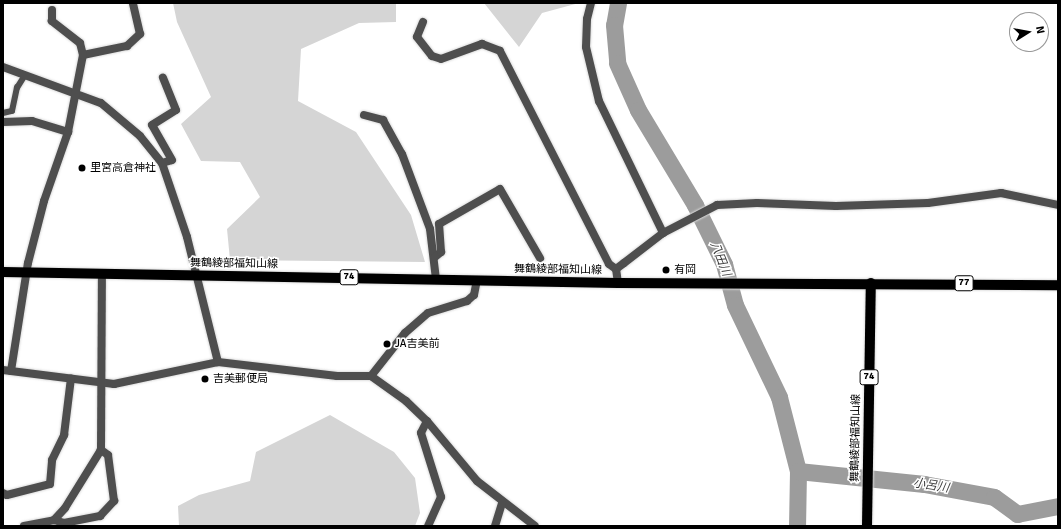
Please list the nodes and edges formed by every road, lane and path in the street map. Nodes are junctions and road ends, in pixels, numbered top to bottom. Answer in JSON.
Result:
{"nodes":[{"id":1,"x":133,"y":3,"type":"edge"},
{"id":2,"x":591,"y":3,"type":"edge"},
{"id":3,"x":52,"y":10,"type":"dead end"},
{"id":4,"x":423,"y":22,"type":"dead end"},
{"id":5,"x":83,"y":55,"type":"junction"},
{"id":6,"x":3,"y":67,"type":"edge"},
{"id":7,"x":25,"y":75,"type":"junction"},
{"id":8,"x":163,"y":77,"type":"dead end"},
{"id":9,"x":74,"y":92,"type":"junction"},
{"id":10,"x":3,"y":113,"type":"edge"},
{"id":11,"x":364,"y":115,"type":"dead end"},
{"id":12,"x":3,"y":122,"type":"edge"},
{"id":13,"x":68,"y":132,"type":"junction"},
{"id":14,"x":162,"y":163,"type":"junction"},
{"id":15,"x":1058,"y":205,"type":"edge"},
{"id":16,"x":664,"y":233,"type":"junction"},
{"id":17,"x":434,"y":257,"type":"junction"},
{"id":18,"x":540,"y":258,"type":"dead end"},
{"id":19,"x":616,"y":269,"type":"junction"},
{"id":20,"x":3,"y":272,"type":"edge"},
{"id":21,"x":27,"y":273,"type":"junction"},
{"id":22,"x":102,"y":274,"type":"junction"},
{"id":23,"x":197,"y":275,"type":"junction"},
{"id":24,"x":436,"y":278,"type":"junction"},
{"id":25,"x":478,"y":280,"type":"junction"},
{"id":26,"x":618,"y":283,"type":"junction"},
{"id":27,"x":871,"y":283,"type":"junction"},
{"id":28,"x":1058,"y":285,"type":"edge"},
{"id":29,"x":218,"y":362,"type":"junction"},
{"id":30,"x":7,"y":370,"type":"edge"},
{"id":31,"x":371,"y":376,"type":"junction"},
{"id":32,"x":71,"y":378,"type":"junction"},
{"id":33,"x":100,"y":381,"type":"junction"},
{"id":34,"x":427,"y":421,"type":"junction"},
{"id":35,"x":101,"y":450,"type":"junction"},
{"id":36,"x":3,"y":493,"type":"edge"},
{"id":37,"x":502,"y":503,"type":"junction"},
{"id":38,"x":54,"y":520,"type":"junction"},
{"id":39,"x":24,"y":526,"type":"edge"},
{"id":40,"x":428,"y":526,"type":"edge"},
{"id":41,"x":495,"y":526,"type":"edge"},
{"id":42,"x":535,"y":526,"type":"edge"},
{"id":43,"x":867,"y":526,"type":"edge"}],
"edges":[{"from":1,"to":5,"type":"street"},
{"from":2,"to":16,"type":"street"},
{"from":3,"to":5,"type":"street"},
{"from":4,"to":19,"type":"street"},
{"from":5,"to":9,"type":"street"},
{"from":6,"to":7,"type":"street"},
{"from":7,"to":9,"type":"street"},
{"from":7,"to":10,"type":"lane"},
{"from":8,"to":14,"type":"street"},
{"from":9,"to":13,"type":"street"},
{"from":9,"to":14,"type":"street"},
{"from":11,"to":17,"type":"street"},
{"from":12,"to":13,"type":"street"},
{"from":13,"to":21,"type":"street"},
{"from":14,"to":23,"type":"street"},
{"from":15,"to":16,"type":"street"},
{"from":16,"to":19,"type":"street"},
{"from":17,"to":18,"type":"street"},
{"from":17,"to":24,"type":"street"},
{"from":19,"to":26,"type":"street"},
{"from":20,"to":21,"type":"main road","name":"舞鶴綾部福知山線","number":"74"},
{"from":21,"to":22,"type":"main road","name":"舞鶴綾部福知山線","number":"74"},
{"from":21,"to":30,"type":"street"},
{"from":22,"to":23,"type":"main road","name":"舞鶴綾部福知山線","number":"74"},
{"from":22,"to":33,"type":"street"},
{"from":23,"to":24,"type":"main road","name":"舞鶴綾部福知山線","number":"74"},
{"from":23,"to":29,"type":"street"},
{"from":24,"to":25,"type":"main road","name":"舞鶴綾部福知山線","number":"74"},
{"from":25,"to":26,"type":"main road","name":"舞鶴綾部福知山線","number":"74"},
{"from":25,"to":31,"type":"street"},
{"from":26,"to":27,"type":"main road","name":"舞鶴綾部福知山線","number":"74"},
{"from":27,"to":28,"type":"main road","number":"77"},
{"from":27,"to":43,"type":"main road","name":"舞鶴綾部福知山線","number":"74"},
{"from":29,"to":31,"type":"street"},
{"from":29,"to":33,"type":"street"},
{"from":30,"to":32,"type":"street"},
{"from":31,"to":34,"type":"street"},
{"from":32,"to":33,"type":"street"},
{"from":32,"to":36,"type":"street"},
{"from":33,"to":35,"type":"street"},
{"from":34,"to":37,"type":"street"},
{"from":34,"to":40,"type":"street"},
{"from":35,"to":38,"type":"street"},
{"from":35,"to":38,"type":"street"},
{"from":37,"to":41,"type":"street"},
{"from":37,"to":42,"type":"street"},
{"from":38,"to":39,"type":"street"}]}
